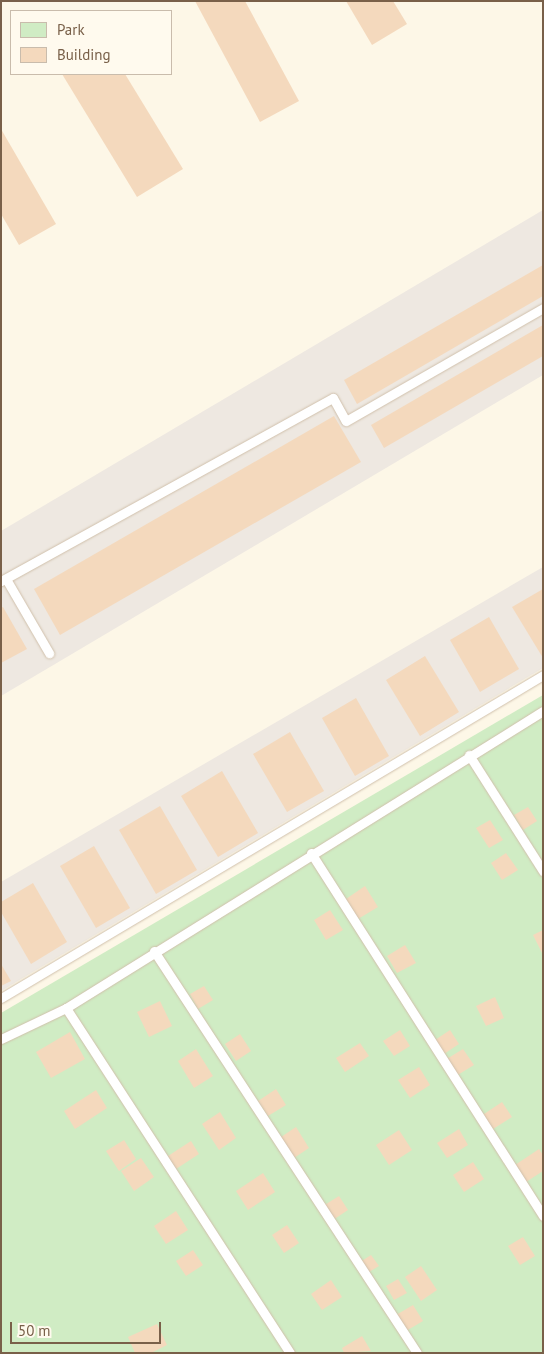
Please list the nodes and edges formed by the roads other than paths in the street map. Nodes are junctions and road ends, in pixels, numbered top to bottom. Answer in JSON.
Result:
{"nodes":[{"id":1,"x":543,"y":308,"type":"edge"},
{"id":2,"x":4,"y":580,"type":"edge"},
{"id":3,"x":49,"y":653,"type":"dead end"},
{"id":4,"x":543,"y":675,"type":"edge"},
{"id":5,"x":543,"y":711,"type":"edge"},
{"id":6,"x":469,"y":755,"type":"junction"},
{"id":7,"x":311,"y":853,"type":"junction"},
{"id":8,"x":543,"y":871,"type":"edge"},
{"id":9,"x":154,"y":951,"type":"junction"},
{"id":10,"x":1,"y":998,"type":"edge"},
{"id":11,"x":66,"y":1008,"type":"junction"},
{"id":12,"x":1,"y":1039,"type":"edge"},
{"id":13,"x":543,"y":1216,"type":"edge"},
{"id":14,"x":290,"y":1353,"type":"edge"},
{"id":15,"x":417,"y":1353,"type":"edge"}],
"edges":[{"from":1,"to":2,"type":"lane"},
{"from":2,"to":3,"type":"lane"},
{"from":4,"to":10,"type":"lane"},
{"from":5,"to":6,"type":"lane"},
{"from":6,"to":7,"type":"lane"},
{"from":6,"to":8,"type":"lane"},
{"from":7,"to":9,"type":"lane"},
{"from":7,"to":13,"type":"lane"},
{"from":9,"to":11,"type":"lane"},
{"from":9,"to":15,"type":"lane"},
{"from":11,"to":12,"type":"lane"},
{"from":11,"to":14,"type":"lane"}]}
